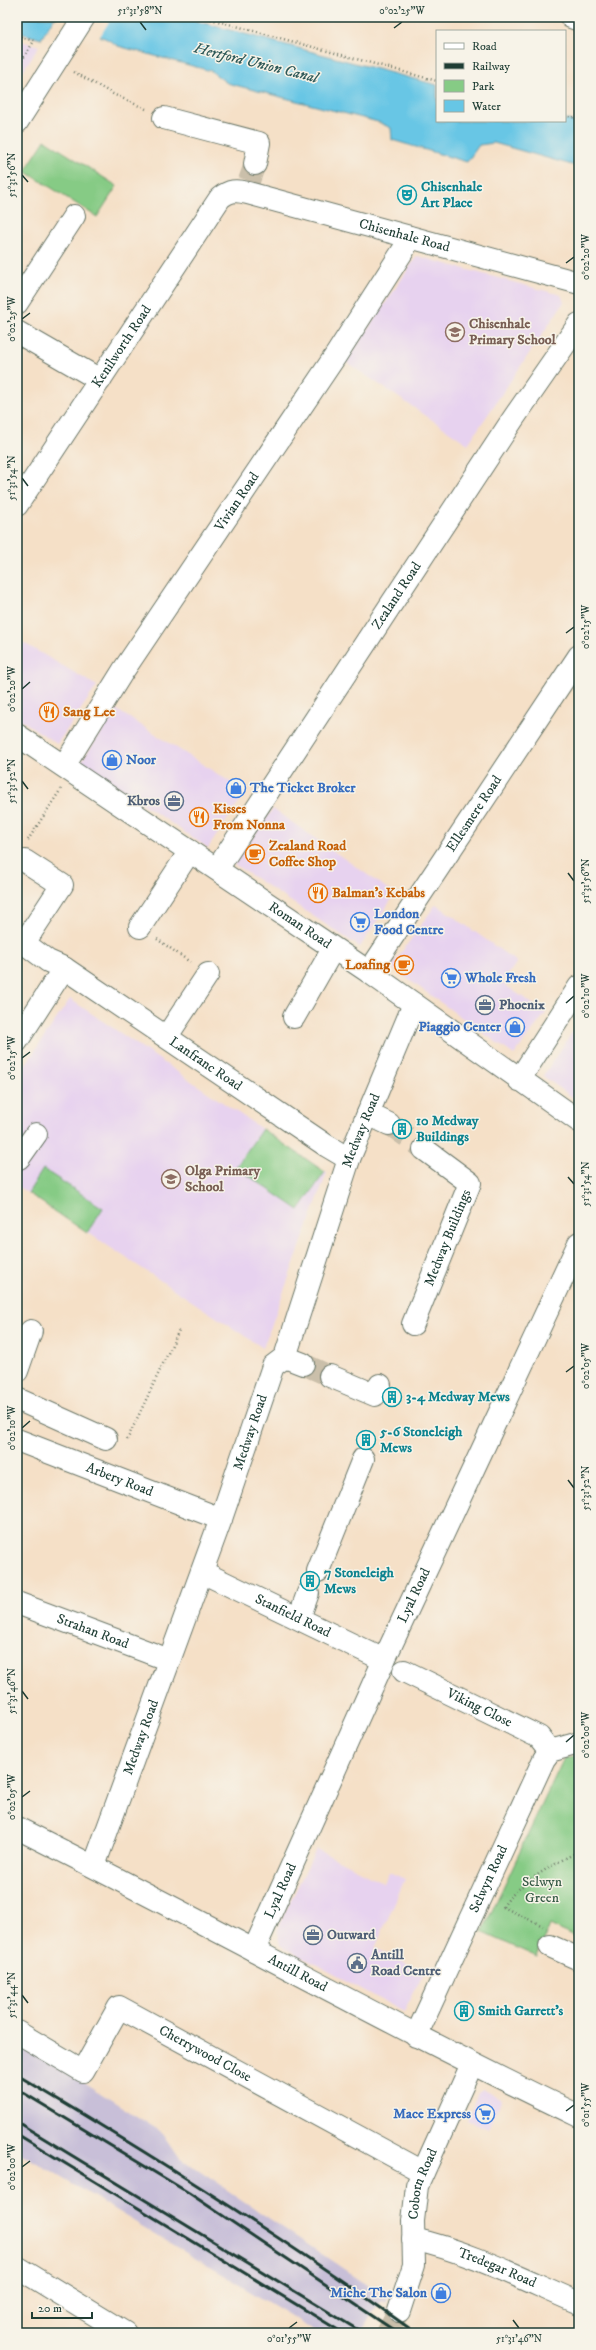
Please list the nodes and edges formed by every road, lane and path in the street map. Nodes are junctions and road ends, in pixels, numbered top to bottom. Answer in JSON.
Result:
{"nodes":[{"id":1,"x":84,"y":17,"type":"edge"},
{"id":2,"x":204,"y":17,"type":"edge"},
{"id":3,"x":571,"y":17,"type":"edge"},
{"id":4,"x":579,"y":20,"type":"edge"},
{"id":5,"x":17,"y":36,"type":"edge"},
{"id":6,"x":17,"y":68,"type":"edge"},
{"id":7,"x":74,"y":71,"type":"dead end"},
{"id":8,"x":436,"y":80,"type":"edge"},
{"id":9,"x":566,"y":115,"type":"edge"},
{"id":10,"x":164,"y":118,"type":"joint"},
{"id":11,"x":579,"y":119,"type":"edge"},
{"id":12,"x":17,"y":122,"type":"edge"},
{"id":13,"x":245,"y":182,"type":"junction"},
{"id":14,"x":74,"y":216,"type":"dead end"},
{"id":15,"x":409,"y":237,"type":"junction"},
{"id":16,"x":579,"y":283,"type":"edge"},
{"id":17,"x":17,"y":303,"type":"edge"},
{"id":18,"x":579,"y":324,"type":"edge"},
{"id":19,"x":17,"y":332,"type":"edge"},
{"id":20,"x":100,"y":380,"type":"junction"},
{"id":21,"x":17,"y":506,"type":"edge"},
{"id":22,"x":579,"y":656,"type":"edge"},
{"id":23,"x":17,"y":735,"type":"edge"},
{"id":24,"x":65,"y":775,"type":"junction"},
{"id":25,"x":190,"y":851,"type":"junction"},
{"id":26,"x":25,"y":861,"type":"joint"},
{"id":27,"x":217,"y":869,"type":"junction"},
{"id":28,"x":140,"y":927,"type":"joint"},
{"id":29,"x":333,"y":949,"type":"junction"},
{"id":30,"x":64,"y":968,"type":"junction"},
{"id":31,"x":369,"y":972,"type":"junction"},
{"id":32,"x":208,"y":974,"type":"joint"},
{"id":33,"x":579,"y":987,"type":"edge"},
{"id":34,"x":414,"y":1004,"type":"junction"},
{"id":35,"x":294,"y":1017,"type":"dead end"},
{"id":36,"x":167,"y":1036,"type":"junction"},
{"id":37,"x":17,"y":1041,"type":"edge"},
{"id":38,"x":519,"y":1080,"type":"junction"},
{"id":39,"x":368,"y":1114,"type":"junction"},
{"id":40,"x":579,"y":1121,"type":"edge"},
{"id":41,"x":389,"y":1124,"type":"tunnel mouth"},
{"id":42,"x":36,"y":1134,"type":"dead end"},
{"id":43,"x":424,"y":1149,"type":"tunnel mouth"},
{"id":44,"x":17,"y":1157,"type":"edge"},
{"id":45,"x":349,"y":1159,"type":"junction"},
{"id":46,"x":579,"y":1243,"type":"edge"},
{"id":47,"x":413,"y":1324,"type":"dead end"},
{"id":48,"x":179,"y":1330,"type":"dead end"},
{"id":49,"x":31,"y":1331,"type":"dead end"},
{"id":50,"x":17,"y":1371,"type":"edge"},
{"id":51,"x":330,"y":1376,"type":"tunnel mouth"},
{"id":52,"x":380,"y":1385,"type":"dead end"},
{"id":53,"x":17,"y":1399,"type":"edge"},
{"id":54,"x":106,"y":1439,"type":"joint"},
{"id":55,"x":17,"y":1440,"type":"edge"},
{"id":56,"x":362,"y":1459,"type":"dead end"},
{"id":57,"x":221,"y":1519,"type":"junction"},
{"id":58,"x":318,"y":1571,"type":"dead end"},
{"id":59,"x":202,"y":1572,"type":"junction"},
{"id":60,"x":308,"y":1593,"type":"dead end"},
{"id":61,"x":17,"y":1603,"type":"edge"},
{"id":62,"x":299,"y":1618,"type":"junction"},
{"id":63,"x":169,"y":1660,"type":"junction"},
{"id":64,"x":384,"y":1660,"type":"junction"},
{"id":65,"x":404,"y":1671,"type":"dead end"},
{"id":66,"x":579,"y":1743,"type":"edge"},
{"id":67,"x":550,"y":1751,"type":"junction"},
{"id":68,"x":17,"y":1828,"type":"edge"},
{"id":69,"x":579,"y":1852,"type":"edge"},
{"id":70,"x":94,"y":1866,"type":"junction"},
{"id":71,"x":480,"y":1896,"type":"junction"},
{"id":72,"x":503,"y":1907,"type":"junction"},
{"id":73,"x":550,"y":1937,"type":"joint"},
{"id":74,"x":254,"y":1950,"type":"junction"},
{"id":75,"x":579,"y":1959,"type":"edge"},
{"id":76,"x":17,"y":2032,"type":"edge"},
{"id":77,"x":416,"y":2036,"type":"junction"},
{"id":78,"x":472,"y":2064,"type":"junction"},
{"id":79,"x":579,"y":2116,"type":"edge"},
{"id":80,"x":423,"y":2172,"type":"junction"},
{"id":81,"x":413,"y":2239,"type":"junction"},
{"id":82,"x":17,"y":2267,"type":"edge"},
{"id":83,"x":579,"y":2303,"type":"edge"},
{"id":84,"x":399,"y":2311,"type":"tunnel mouth"},
{"id":85,"x":125,"y":2333,"type":"edge"}],
"edges":[{"from":1,"to":12,"type":"street"},
{"from":2,"to":8,"type":"path"},
{"from":3,"to":4,"type":"street"},
{"from":5,"to":6,"type":"path"},
{"from":7,"to":10,"type":"path"},
{"from":9,"to":11,"type":"path"},
{"from":10,"to":13,"type":"street"},
{"from":13,"to":15,"type":"street","name":"Chisenhale Road"},
{"from":13,"to":20,"type":"street","name":"Kenilworth Road"},
{"from":14,"to":17,"type":"street"},
{"from":15,"to":16,"type":"street","name":"Chisenhale Road"},
{"from":15,"to":24,"type":"street","name":"Vivian Road"},
{"from":18,"to":27,"type":"street","name":"Zealand Road"},
{"from":19,"to":20,"type":"street"},
{"from":20,"to":21,"type":"street","name":"Kenilworth Road"},
{"from":22,"to":31,"type":"street","name":"Ellesmere Road"},
{"from":23,"to":24,"type":"street","name":"Roman Road"},
{"from":24,"to":25,"type":"street","name":"Roman Road"},
{"from":24,"to":26,"type":"path"},
{"from":25,"to":27,"type":"street","name":"Roman Road"},
{"from":25,"to":28,"type":"street"},
{"from":26,"to":30,"type":"street","name":"Lanfranc Road"},
{"from":27,"to":29,"type":"street","name":"Roman Road"},
{"from":28,"to":32,"type":"path"},
{"from":29,"to":31,"type":"street","name":"Roman Road"},
{"from":29,"to":35,"type":"street"},
{"from":30,"to":36,"type":"street","name":"Lanfranc Road"},
{"from":30,"to":37,"type":"street"},
{"from":31,"to":34,"type":"street","name":"Roman Road"},
{"from":32,"to":36,"type":"street"},
{"from":33,"to":38,"type":"street"},
{"from":34,"to":38,"type":"street","name":"Roman Road"},
{"from":34,"to":39,"type":"street","name":"Medway Road"},
{"from":36,"to":45,"type":"street","name":"Lanfranc Road"},
{"from":38,"to":40,"type":"street","name":"Roman Road"},
{"from":39,"to":41,"type":"street"},
{"from":39,"to":45,"type":"street","name":"Medway Road"},
{"from":42,"to":44,"type":"street"},
{"from":43,"to":47,"type":"street","name":"Medway Buildings"},
{"from":45,"to":57,"type":"street","name":"Medway Road"},
{"from":46,"to":64,"type":"street","name":"Lyal Road"},
{"from":48,"to":54,"type":"path"},
{"from":49,"to":50,"type":"street"},
{"from":51,"to":52,"type":"street"},
{"from":53,"to":54,"type":"street"},
{"from":55,"to":57,"type":"street","name":"Arbery Road"},
{"from":56,"to":58,"type":"street"},
{"from":57,"to":59,"type":"street","name":"Medway Road"},
{"from":59,"to":62,"type":"street","name":"Stanfield Road"},
{"from":59,"to":63,"type":"street","name":"Medway Road"},
{"from":60,"to":62,"type":"street"},
{"from":61,"to":63,"type":"street","name":"Strahan Road"},
{"from":62,"to":64,"type":"street","name":"Stanfield Road"},
{"from":63,"to":70,"type":"street","name":"Medway Road"},
{"from":64,"to":74,"type":"street","name":"Lyal Road"},
{"from":65,"to":67,"type":"street","name":"Viking Close"},
{"from":66,"to":67,"type":"street"},
{"from":67,"to":71,"type":"street","name":"Selwyn Road"},
{"from":68,"to":70,"type":"street","name":"Antill Road"},
{"from":69,"to":72,"type":"path"},
{"from":70,"to":74,"type":"street","name":"Antill Road"},
{"from":71,"to":72,"type":"path"},
{"from":71,"to":77,"type":"street","name":"Selwyn Road"},
{"from":72,"to":73,"type":"path"},
{"from":73,"to":75,"type":"street"},
{"from":74,"to":77,"type":"street","name":"Antill Road"},
{"from":76,"to":80,"type":"street","name":"Cherrywood Close"},
{"from":77,"to":78,"type":"street","name":"Antill Road"},
{"from":78,"to":79,"type":"street","name":"Antill Road"},
{"from":78,"to":80,"type":"street","name":"Coborn Road"},
{"from":80,"to":81,"type":"street","name":"Coborn Road"},
{"from":81,"to":83,"type":"street","name":"Tredegar Road"},
{"from":81,"to":84,"type":"street","name":"Coborn Road"},
{"from":82,"to":85,"type":"street"}]}
